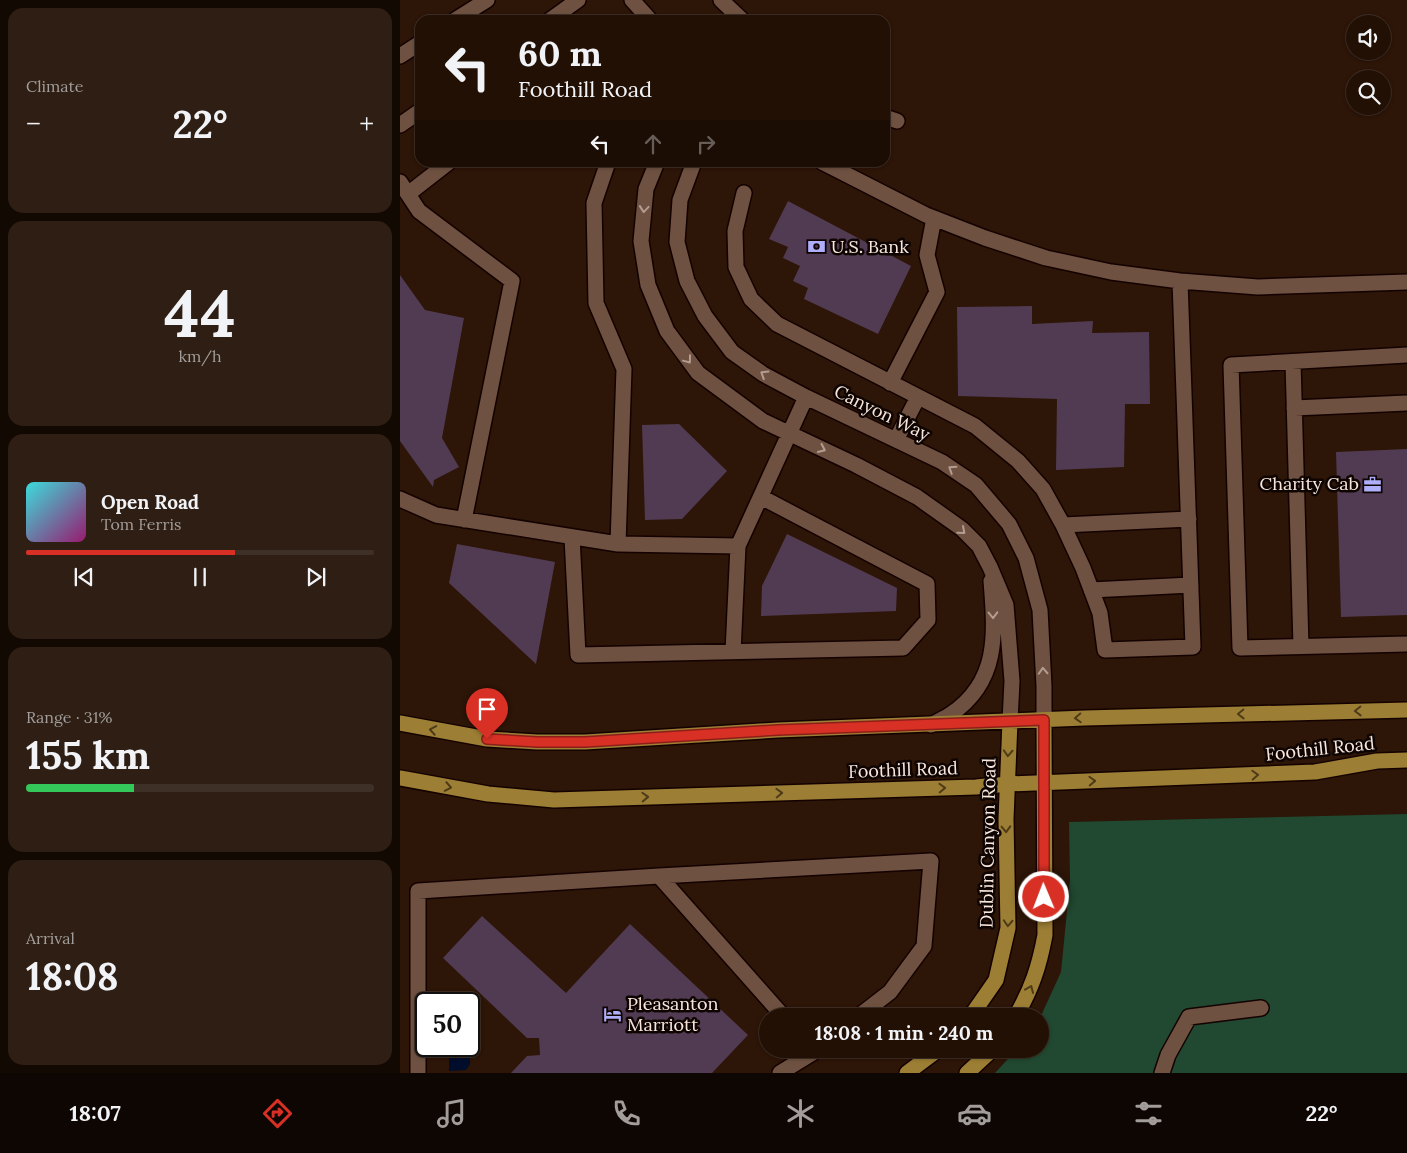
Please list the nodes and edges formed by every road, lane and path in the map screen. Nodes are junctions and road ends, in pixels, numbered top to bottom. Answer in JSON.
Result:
{"nodes":[{"id":1,"x":487,"y":0,"type":"edge"},
{"id":2,"x":578,"y":0,"type":"edge"},
{"id":3,"x":721,"y":0,"type":"edge"},
{"id":4,"x":633,"y":2,"type":"edge"},
{"id":5,"x":464,"y":15,"type":"edge"},
{"id":6,"x":557,"y":15,"type":"edge"},
{"id":7,"x":640,"y":15,"type":"edge"},
{"id":8,"x":645,"y":15,"type":"edge"},
{"id":9,"x":737,"y":15,"type":"edge"},
{"id":10,"x":415,"y":46,"type":"edge"},
{"id":11,"x":400,"y":56,"type":"edge"},
{"id":12,"x":415,"y":114,"type":"edge"},
{"id":13,"x":400,"y":125,"type":"edge"},
{"id":14,"x":440,"y":167,"type":"edge"},
{"id":15,"x":606,"y":167,"type":"edge"},
{"id":16,"x":655,"y":167,"type":"edge"},
{"id":17,"x":692,"y":167,"type":"edge"},
{"id":18,"x":832,"y":167,"type":"edge"},
{"id":19,"x":404,"y":188,"type":"edge"},
{"id":20,"x":744,"y":193,"type":"dead end"},
{"id":21,"x":934,"y":218,"type":"junction"},
{"id":22,"x":1180,"y":281,"type":"junction"},
{"id":23,"x":1407,"y":282,"type":"edge"},
{"id":24,"x":1407,"y":355,"type":"edge"},
{"id":25,"x":1293,"y":362,"type":"junction"},
{"id":26,"x":890,"y":383,"type":"junction"},
{"id":27,"x":806,"y":397,"type":"junction"},
{"id":28,"x":918,"y":397,"type":"junction"},
{"id":29,"x":1407,"y":404,"type":"edge"},
{"id":30,"x":1294,"y":408,"type":"junction"},
{"id":31,"x":790,"y":433,"type":"junction"},
{"id":32,"x":896,"y":440,"type":"junction"},
{"id":33,"x":760,"y":497,"type":"junction"},
{"id":34,"x":400,"y":499,"type":"edge"},
{"id":35,"x":1189,"y":519,"type":"junction"},
{"id":36,"x":464,"y":520,"type":"junction"},
{"id":37,"x":1063,"y":525,"type":"junction"},
{"id":38,"x":572,"y":537,"type":"junction"},
{"id":39,"x":618,"y":544,"type":"junction"},
{"id":40,"x":738,"y":546,"type":"junction"},
{"id":41,"x":990,"y":567,"type":"junction"},
{"id":42,"x":1191,"y":586,"type":"junction"},
{"id":43,"x":1091,"y":590,"type":"junction"},
{"id":44,"x":1407,"y":644,"type":"edge"},
{"id":45,"x":1301,"y":646,"type":"junction"},
{"id":46,"x":732,"y":652,"type":"junction"},
{"id":47,"x":1407,"y":710,"type":"edge"},
{"id":48,"x":1044,"y":720,"type":"junction"},
{"id":49,"x":1010,"y":721,"type":"junction"},
{"id":50,"x":400,"y":723,"type":"edge"},
{"id":51,"x":931,"y":725,"type":"junction"},
{"id":52,"x":1407,"y":760,"type":"edge"},
{"id":53,"x":400,"y":778,"type":"edge"},
{"id":54,"x":1044,"y":783,"type":"junction"},
{"id":55,"x":1007,"y":784,"type":"junction"},
{"id":56,"x":659,"y":876,"type":"junction"},
{"id":57,"x":776,"y":1008,"type":"edge"},
{"id":58,"x":869,"y":1008,"type":"edge"},
{"id":59,"x":977,"y":1008,"type":"edge"},
{"id":60,"x":1020,"y":1008,"type":"edge"},
{"id":61,"x":1261,"y":1008,"type":"dead end"},
{"id":62,"x":803,"y":1058,"type":"edge"},
{"id":63,"x":927,"y":1058,"type":"edge"},
{"id":64,"x":983,"y":1058,"type":"edge"},
{"id":65,"x":418,"y":1073,"type":"edge"},
{"id":66,"x":781,"y":1073,"type":"edge"},
{"id":67,"x":907,"y":1073,"type":"edge"},
{"id":68,"x":967,"y":1073,"type":"edge"},
{"id":69,"x":1162,"y":1073,"type":"edge"}],
"edges":[{"from":1,"to":5,"type":"street"},
{"from":2,"to":6,"type":"street"},
{"from":3,"to":9,"type":"street"},
{"from":4,"to":7,"type":"street"},
{"from":4,"to":8,"type":"street"},
{"from":10,"to":11,"type":"street"},
{"from":12,"to":13,"type":"street"},
{"from":14,"to":19,"type":"street"},
{"from":15,"to":39,"type":"street"},
{"from":16,"to":31,"type":"street","one_way":true},
{"from":27,"to":17,"type":"street","name":"Canyon Way","one_way":true},
{"from":18,"to":21,"type":"street"},
{"from":19,"to":36,"type":"street"},
{"from":20,"to":26,"type":"street"},
{"from":21,"to":22,"type":"street"},
{"from":21,"to":26,"type":"street"},
{"from":22,"to":23,"type":"street"},
{"from":22,"to":35,"type":"street"},
{"from":24,"to":25,"type":"street"},
{"from":25,"to":30,"type":"street"},
{"from":25,"to":45,"type":"street"},
{"from":26,"to":28,"type":"street"},
{"from":27,"to":31,"type":"street"},
{"from":27,"to":32,"type":"street","name":"Canyon Way"},
{"from":28,"to":32,"type":"street"},
{"from":28,"to":37,"type":"street"},
{"from":29,"to":30,"type":"street"},
{"from":30,"to":45,"type":"street"},
{"from":31,"to":33,"type":"street"},
{"from":31,"to":41,"type":"street","one_way":true},
{"from":48,"to":32,"type":"street","name":"Canyon Way","one_way":true},
{"from":33,"to":40,"type":"street"},
{"from":33,"to":46,"type":"street"},
{"from":34,"to":36,"type":"street"},
{"from":35,"to":37,"type":"street"},
{"from":35,"to":42,"type":"street"},
{"from":36,"to":38,"type":"street"},
{"from":37,"to":43,"type":"street"},
{"from":38,"to":39,"type":"street"},
{"from":38,"to":46,"type":"street"},
{"from":39,"to":40,"type":"street"},
{"from":40,"to":46,"type":"street"},
{"from":41,"to":49,"type":"street"},
{"from":41,"to":51,"type":"street","one_way":true},
{"from":42,"to":43,"type":"street"},
{"from":42,"to":43,"type":"street"},
{"from":44,"to":45,"type":"street"},
{"from":47,"to":48,"type":"main road","name":"Foothill Road","one_way":true},
{"from":48,"to":49,"type":"main road","name":"Foothill Road"},
{"from":48,"to":54,"type":"main road"},
{"from":49,"to":51,"type":"main road","name":"Foothill Road"},
{"from":49,"to":55,"type":"main road","name":"Dublin Canyon Road","one_way":true},
{"from":51,"to":50,"type":"main road","name":"Foothill Road","one_way":true},
{"from":54,"to":52,"type":"main road","name":"Foothill Road","one_way":true},
{"from":53,"to":55,"type":"main road","name":"Foothill Road","one_way":true},
{"from":54,"to":55,"type":"main road","name":"Foothill Road"},
{"from":60,"to":54,"type":"main road","one_way":true},
{"from":55,"to":59,"type":"main road","name":"Dublin Canyon Road","one_way":true},
{"from":56,"to":57,"type":"street"},
{"from":56,"to":58,"type":"street"},
{"from":56,"to":65,"type":"street"},
{"from":61,"to":69,"type":"street"},
{"from":62,"to":66,"type":"street"},
{"from":63,"to":67,"type":"main road"},
{"from":64,"to":68,"type":"main road"}]}
